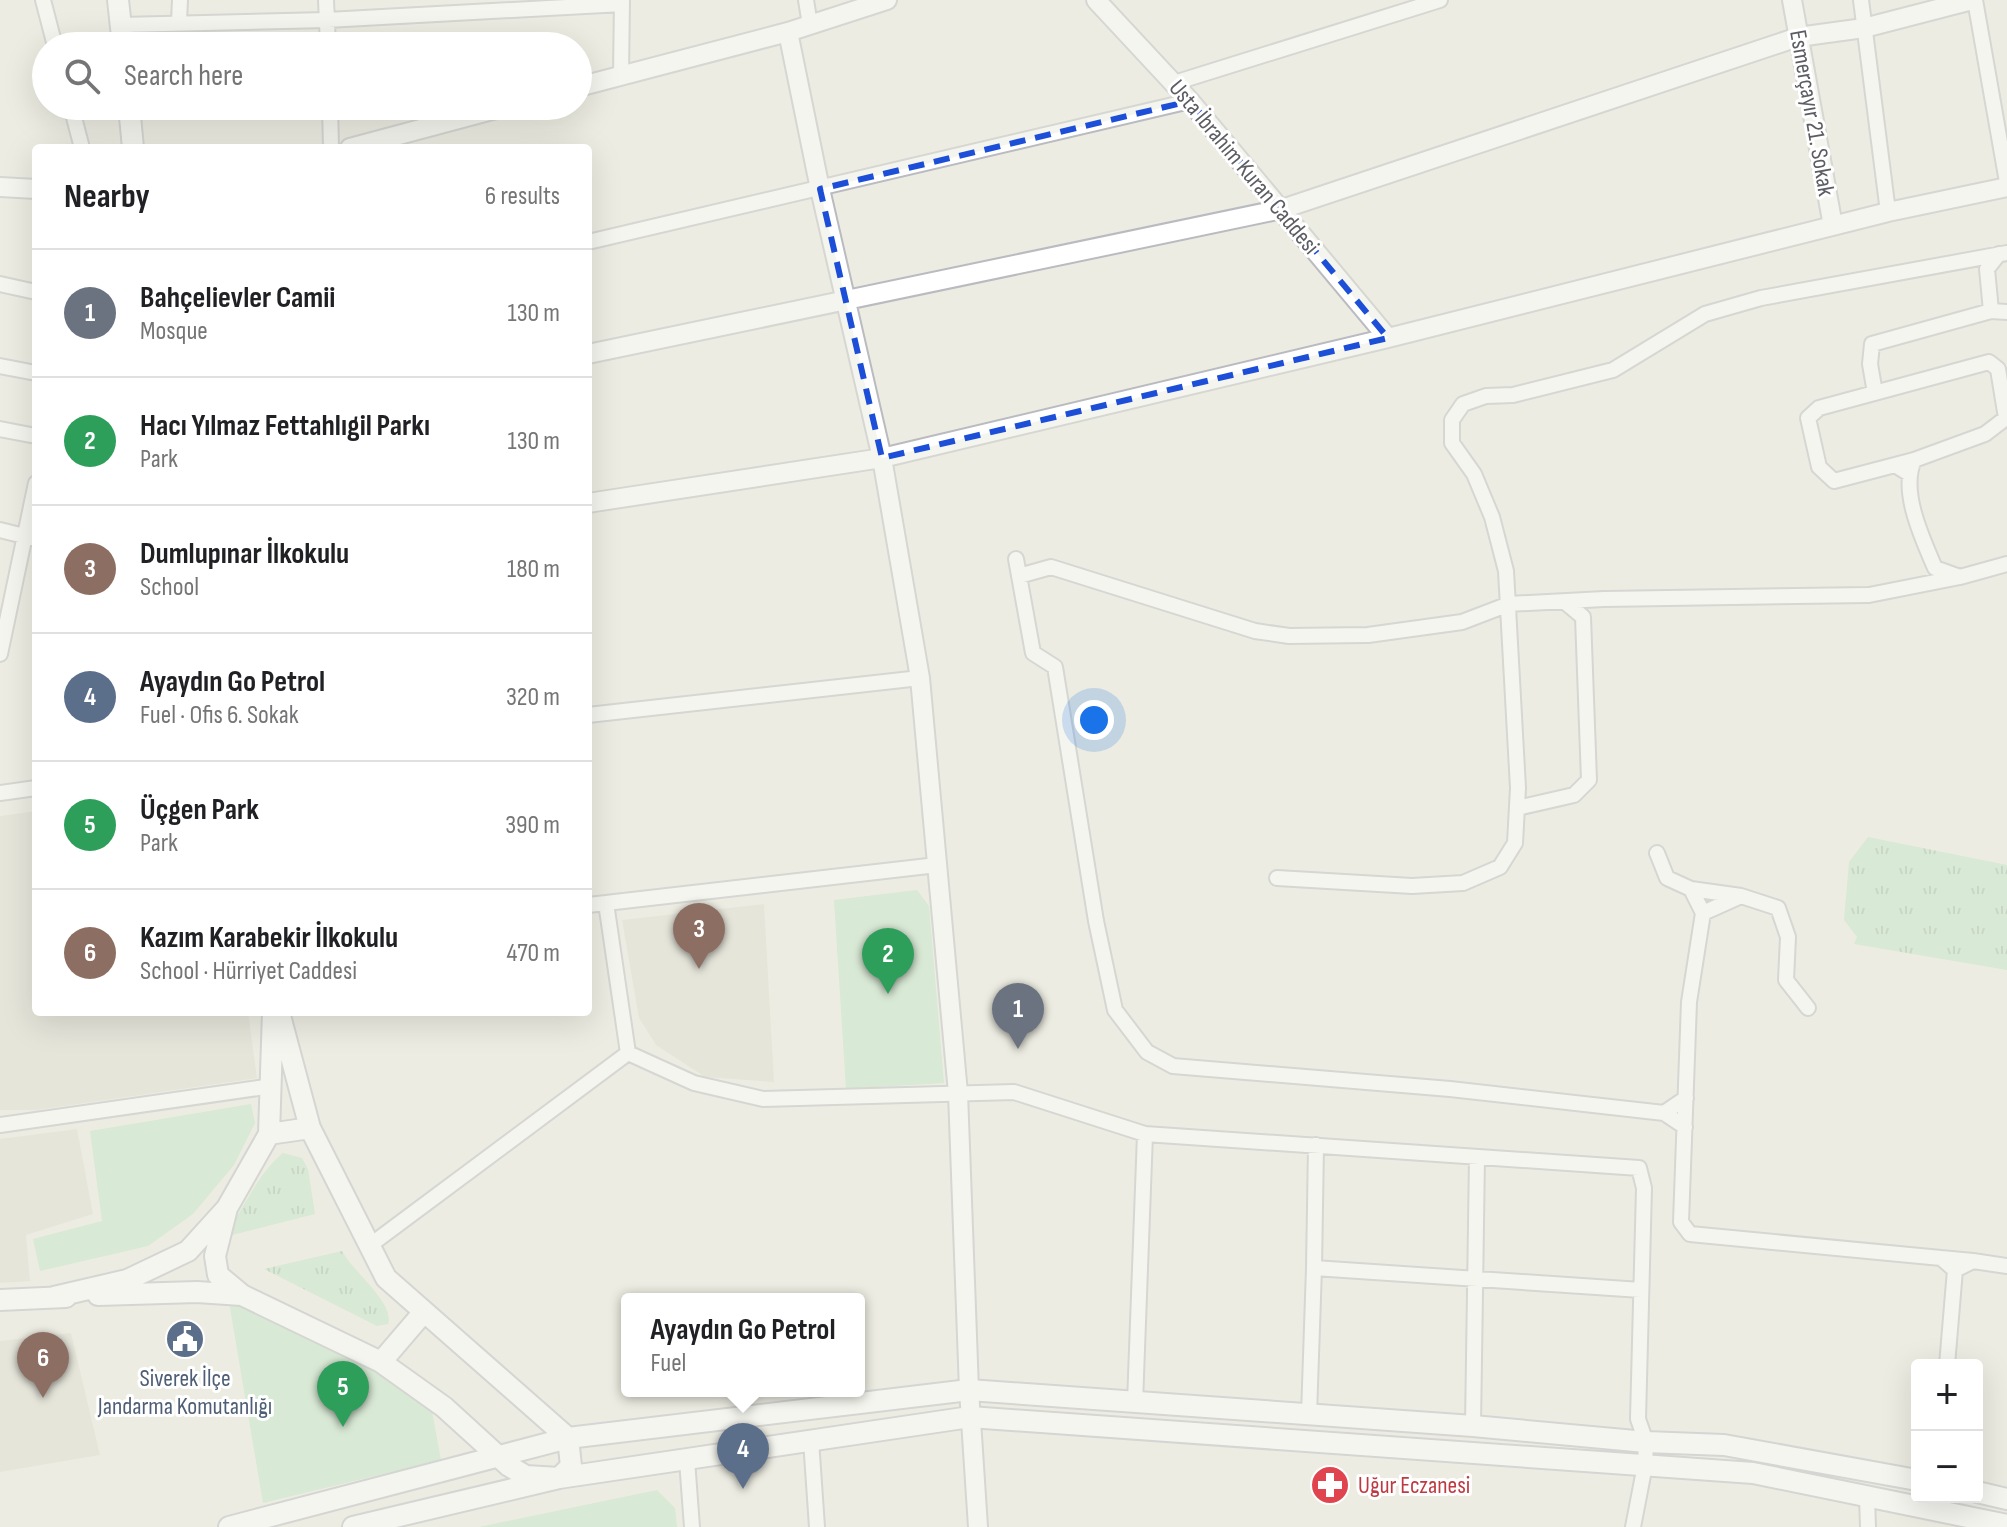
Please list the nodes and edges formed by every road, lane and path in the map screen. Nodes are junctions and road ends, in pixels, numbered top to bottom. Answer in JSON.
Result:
{"nodes":[{"id":1,"x":43,"y":0,"type":"edge"},
{"id":2,"x":118,"y":0,"type":"edge"},
{"id":3,"x":180,"y":0,"type":"edge"},
{"id":4,"x":326,"y":0,"type":"edge"},
{"id":5,"x":806,"y":0,"type":"edge"},
{"id":6,"x":887,"y":0,"type":"edge"},
{"id":7,"x":1096,"y":0,"type":"edge"},
{"id":8,"x":1440,"y":0,"type":"edge"},
{"id":9,"x":1792,"y":0,"type":"edge"},
{"id":10,"x":1861,"y":0,"type":"edge"},
{"id":11,"x":1974,"y":0,"type":"edge"},
{"id":12,"x":622,"y":2,"type":"edge"},
{"id":13,"x":327,"y":20,"type":"junction"},
{"id":14,"x":179,"y":21,"type":"junction"},
{"id":15,"x":121,"y":25,"type":"junction"},
{"id":16,"x":810,"y":25,"type":"junction"},
{"id":17,"x":1864,"y":28,"type":"junction"},
{"id":18,"x":51,"y":32,"type":"edge"},
{"id":19,"x":122,"y":32,"type":"edge"},
{"id":20,"x":327,"y":32,"type":"edge"},
{"id":21,"x":788,"y":32,"type":"junction"},
{"id":22,"x":1798,"y":37,"type":"junction"},
{"id":23,"x":621,"y":75,"type":"junction"},
{"id":24,"x":592,"y":83,"type":"edge"},
{"id":25,"x":1174,"y":83,"type":"junction"},
{"id":26,"x":1190,"y":101,"type":"junction"},
{"id":27,"x":75,"y":120,"type":"edge"},
{"id":28,"x":130,"y":120,"type":"edge"},
{"id":29,"x":330,"y":120,"type":"edge"},
{"id":30,"x":455,"y":120,"type":"edge"},
{"id":31,"x":81,"y":144,"type":"edge"},
{"id":32,"x":133,"y":144,"type":"edge"},
{"id":33,"x":331,"y":144,"type":"edge"},
{"id":34,"x":365,"y":144,"type":"edge"},
{"id":35,"x":2007,"y":184,"type":"edge"},
{"id":36,"x":0,"y":187,"type":"edge"},
{"id":37,"x":32,"y":189,"type":"edge"},
{"id":38,"x":820,"y":189,"type":"junction"},
{"id":39,"x":1282,"y":209,"type":"junction"},
{"id":40,"x":1888,"y":212,"type":"junction"},
{"id":41,"x":1833,"y":226,"type":"junction"},
{"id":42,"x":592,"y":241,"type":"edge"},
{"id":43,"x":2003,"y":253,"type":"edge"},
{"id":44,"x":1963,"y":258,"type":"junction"},
{"id":45,"x":1987,"y":269,"type":"junction"},
{"id":46,"x":0,"y":284,"type":"edge"},
{"id":47,"x":32,"y":291,"type":"edge"},
{"id":48,"x":846,"y":301,"type":"junction"},
{"id":49,"x":1994,"y":309,"type":"edge"},
{"id":50,"x":1388,"y":338,"type":"junction"},
{"id":51,"x":592,"y":353,"type":"edge"},
{"id":52,"x":2000,"y":363,"type":"edge"},
{"id":53,"x":0,"y":366,"type":"edge"},
{"id":54,"x":32,"y":372,"type":"edge"},
{"id":55,"x":1875,"y":393,"type":"junction"},
{"id":56,"x":0,"y":429,"type":"edge"},
{"id":57,"x":32,"y":435,"type":"edge"},
{"id":58,"x":882,"y":458,"type":"junction"},
{"id":59,"x":1906,"y":466,"type":"junction"},
{"id":60,"x":592,"y":502,"type":"edge"},
{"id":61,"x":0,"y":530,"type":"edge"},
{"id":62,"x":31,"y":538,"type":"edge"},
{"id":63,"x":1016,"y":559,"type":"dead end"},
{"id":64,"x":2007,"y":564,"type":"edge"},
{"id":65,"x":1935,"y":568,"type":"junction"},
{"id":66,"x":1019,"y":576,"type":"junction"},
{"id":67,"x":1960,"y":577,"type":"junction"},
{"id":68,"x":1929,"y":583,"type":"junction"},
{"id":69,"x":1604,"y":599,"type":"junction"},
{"id":70,"x":1565,"y":602,"type":"junction"},
{"id":71,"x":1509,"y":604,"type":"junction"},
{"id":72,"x":4,"y":611,"type":"edge"},
{"id":73,"x":1583,"y":617,"type":"junction"},
{"id":74,"x":0,"y":654,"type":"edge"},
{"id":75,"x":920,"y":678,"type":"junction"},
{"id":76,"x":592,"y":715,"type":"edge"},
{"id":77,"x":32,"y":789,"type":"edge"},
{"id":78,"x":0,"y":793,"type":"edge"},
{"id":79,"x":1517,"y":808,"type":"junction"},
{"id":80,"x":1657,"y":853,"type":"dead end"},
{"id":81,"x":937,"y":865,"type":"junction"},
{"id":82,"x":1277,"y":878,"type":"dead end"},
{"id":83,"x":1691,"y":889,"type":"junction"},
{"id":84,"x":1741,"y":896,"type":"junction"},
{"id":85,"x":606,"y":903,"type":"junction"},
{"id":86,"x":592,"y":905,"type":"edge"},
{"id":87,"x":1703,"y":913,"type":"junction"},
{"id":88,"x":1808,"y":1008,"type":"dead end"},
{"id":89,"x":273,"y":1016,"type":"edge"},
{"id":90,"x":280,"y":1016,"type":"edge"},
{"id":91,"x":628,"y":1053,"type":"junction"},
{"id":92,"x":272,"y":1086,"type":"junction"},
{"id":93,"x":958,"y":1093,"type":"junction"},
{"id":94,"x":1686,"y":1098,"type":"junction"},
{"id":95,"x":1664,"y":1113,"type":"junction"},
{"id":96,"x":0,"y":1125,"type":"edge"},
{"id":97,"x":1685,"y":1127,"type":"junction"},
{"id":98,"x":310,"y":1128,"type":"junction"},
{"id":99,"x":269,"y":1134,"type":"junction"},
{"id":100,"x":1145,"y":1134,"type":"junction"},
{"id":101,"x":1316,"y":1145,"type":"junction"},
{"id":102,"x":1477,"y":1157,"type":"junction"},
{"id":103,"x":227,"y":1208,"type":"junction"},
{"id":104,"x":369,"y":1246,"type":"junction"},
{"id":105,"x":1941,"y":1258,"type":"junction"},
{"id":106,"x":1973,"y":1261,"type":"junction"},
{"id":107,"x":2007,"y":1266,"type":"edge"},
{"id":108,"x":1314,"y":1268,"type":"junction"},
{"id":109,"x":1955,"y":1270,"type":"junction"},
{"id":110,"x":1475,"y":1277,"type":"junction"},
{"id":111,"x":1641,"y":1290,"type":"junction"},
{"id":112,"x":242,"y":1295,"type":"junction"},
{"id":113,"x":54,"y":1297,"type":"junction"},
{"id":114,"x":0,"y":1300,"type":"edge"},
{"id":115,"x":423,"y":1313,"type":"junction"},
{"id":116,"x":1948,"y":1359,"type":"edge"},
{"id":117,"x":381,"y":1362,"type":"junction"},
{"id":118,"x":969,"y":1390,"type":"junction"},
{"id":119,"x":1135,"y":1403,"type":"junction"},
{"id":120,"x":1309,"y":1415,"type":"junction"},
{"id":121,"x":970,"y":1417,"type":"junction"},
{"id":122,"x":1473,"y":1426,"type":"junction"},
{"id":123,"x":568,"y":1438,"type":"junction"},
{"id":124,"x":811,"y":1440,"type":"junction"},
{"id":125,"x":1646,"y":1442,"type":"junction"},
{"id":126,"x":496,"y":1457,"type":"junction"},
{"id":127,"x":687,"y":1460,"type":"junction"},
{"id":128,"x":1645,"y":1465,"type":"junction"},
{"id":129,"x":559,"y":1478,"type":"junction"},
{"id":130,"x":1911,"y":1479,"type":"edge"},
{"id":131,"x":1983,"y":1493,"type":"edge"},
{"id":132,"x":1867,"y":1498,"type":"junction"},
{"id":133,"x":2007,"y":1499,"type":"edge"},
{"id":134,"x":2007,"y":1525,"type":"edge"},
{"id":135,"x":229,"y":1527,"type":"edge"},
{"id":136,"x":353,"y":1527,"type":"edge"},
{"id":137,"x":692,"y":1527,"type":"edge"},
{"id":138,"x":817,"y":1527,"type":"edge"},
{"id":139,"x":978,"y":1527,"type":"edge"},
{"id":140,"x":1633,"y":1527,"type":"edge"},
{"id":141,"x":1868,"y":1527,"type":"edge"}],
"edges":[{"from":1,"to":18,"type":"street"},
{"from":2,"to":15,"type":"main road"},
{"from":3,"to":14,"type":"street"},
{"from":4,"to":13,"type":"street"},
{"from":5,"to":16,"type":"street"},
{"from":6,"to":16,"type":"street"},
{"from":7,"to":25,"type":"street","name":"Usta İbrahim Kuran Caddesi"},
{"from":8,"to":25,"type":"street"},
{"from":9,"to":22,"type":"street","name":"Esmerçayır 21. Sokak"},
{"from":10,"to":17,"type":"street"},
{"from":11,"to":17,"type":"street"},
{"from":11,"to":35,"type":"street"},
{"from":12,"to":13,"type":"street"},
{"from":12,"to":23,"type":"street"},
{"from":13,"to":14,"type":"street"},
{"from":13,"to":20,"type":"street"},
{"from":14,"to":15,"type":"street"},
{"from":15,"to":19,"type":"main road"},
{"from":16,"to":21,"type":"street"},
{"from":17,"to":22,"type":"street"},
{"from":17,"to":40,"type":"street"},
{"from":21,"to":23,"type":"street"},
{"from":21,"to":38,"type":"street"},
{"from":22,"to":39,"type":"street"},
{"from":22,"to":41,"type":"street","name":"Esmerçayır 21. Sokak"},
{"from":23,"to":24,"type":"street"},
{"from":25,"to":26,"type":"street","name":"Usta İbrahim Kuran Caddesi"},
{"from":26,"to":38,"type":"street"},
{"from":26,"to":39,"type":"street","name":"Usta İbrahim Kuran Caddesi"},
{"from":27,"to":31,"type":"street"},
{"from":28,"to":32,"type":"main road"},
{"from":29,"to":33,"type":"street"},
{"from":30,"to":34,"type":"street"},
{"from":35,"to":40,"type":"street"},
{"from":36,"to":37,"type":"street"},
{"from":38,"to":42,"type":"street"},
{"from":38,"to":48,"type":"street"},
{"from":39,"to":48,"type":"street"},
{"from":39,"to":50,"type":"street","name":"Usta İbrahim Kuran Caddesi"},
{"from":40,"to":41,"type":"street"},
{"from":41,"to":50,"type":"street"},
{"from":43,"to":44,"type":"street"},
{"from":43,"to":45,"type":"street"},
{"from":44,"to":45,"type":"street"},
{"from":44,"to":71,"type":"street"},
{"from":45,"to":49,"type":"street"},
{"from":46,"to":47,"type":"street"},
{"from":48,"to":51,"type":"street"},
{"from":48,"to":58,"type":"street"},
{"from":49,"to":55,"type":"street"},
{"from":50,"to":58,"type":"street"},
{"from":52,"to":55,"type":"street"},
{"from":52,"to":59,"type":"street"},
{"from":53,"to":54,"type":"street"},
{"from":55,"to":59,"type":"street"},
{"from":56,"to":57,"type":"street"},
{"from":58,"to":60,"type":"street"},
{"from":58,"to":75,"type":"street"},
{"from":59,"to":65,"type":"street"},
{"from":61,"to":62,"type":"street"},
{"from":62,"to":72,"type":"street"},
{"from":63,"to":66,"type":"street"},
{"from":64,"to":67,"type":"street"},
{"from":65,"to":67,"type":"street"},
{"from":65,"to":68,"type":"street"},
{"from":66,"to":71,"type":"street"},
{"from":66,"to":95,"type":"street"},
{"from":67,"to":68,"type":"street"},
{"from":68,"to":69,"type":"street"},
{"from":69,"to":70,"type":"street"},
{"from":69,"to":73,"type":"street"},
{"from":70,"to":71,"type":"street"},
{"from":70,"to":73,"type":"street"},
{"from":71,"to":79,"type":"street"},
{"from":72,"to":74,"type":"street"},
{"from":73,"to":79,"type":"street"},
{"from":75,"to":76,"type":"street"},
{"from":75,"to":81,"type":"street"},
{"from":77,"to":78,"type":"street"},
{"from":79,"to":82,"type":"street"},
{"from":80,"to":83,"type":"street"},
{"from":81,"to":85,"type":"street"},
{"from":81,"to":93,"type":"street"},
{"from":83,"to":84,"type":"street"},
{"from":83,"to":87,"type":"street"},
{"from":84,"to":87,"type":"street"},
{"from":84,"to":88,"type":"street"},
{"from":85,"to":86,"type":"street"},
{"from":85,"to":91,"type":"street"},
{"from":87,"to":94,"type":"street"},
{"from":89,"to":92,"type":"main road"},
{"from":90,"to":98,"type":"main road"},
{"from":91,"to":93,"type":"street"},
{"from":91,"to":104,"type":"street"},
{"from":92,"to":96,"type":"street"},
{"from":92,"to":99,"type":"main road"},
{"from":93,"to":100,"type":"street"},
{"from":93,"to":118,"type":"street"},
{"from":94,"to":95,"type":"street"},
{"from":94,"to":97,"type":"street"},
{"from":95,"to":97,"type":"street"},
{"from":97,"to":105,"type":"street"},
{"from":98,"to":99,"type":"main road"},
{"from":98,"to":104,"type":"main road"},
{"from":99,"to":103,"type":"main road"},
{"from":100,"to":101,"type":"street"},
{"from":100,"to":119,"type":"street"},
{"from":101,"to":102,"type":"street"},
{"from":101,"to":108,"type":"street"},
{"from":102,"to":110,"type":"street"},
{"from":102,"to":111,"type":"street"},
{"from":103,"to":112,"type":"main road"},
{"from":103,"to":113,"type":"main road"},
{"from":104,"to":115,"type":"main road"},
{"from":105,"to":106,"type":"street"},
{"from":105,"to":109,"type":"street"},
{"from":106,"to":107,"type":"street"},
{"from":106,"to":109,"type":"street"},
{"from":108,"to":110,"type":"street"},
{"from":108,"to":120,"type":"street"},
{"from":109,"to":116,"type":"street"},
{"from":110,"to":111,"type":"street"},
{"from":110,"to":122,"type":"street"},
{"from":111,"to":125,"type":"street"},
{"from":112,"to":113,"type":"main road"},
{"from":112,"to":117,"type":"main road"},
{"from":113,"to":114,"type":"main road"},
{"from":115,"to":117,"type":"main road"},
{"from":115,"to":123,"type":"main road"},
{"from":117,"to":126,"type":"main road"},
{"from":118,"to":119,"type":"main road"},
{"from":118,"to":121,"type":"street"},
{"from":118,"to":123,"type":"main road"},
{"from":119,"to":120,"type":"main road"},
{"from":120,"to":122,"type":"main road"},
{"from":121,"to":124,"type":"main road"},
{"from":121,"to":128,"type":"main road"},
{"from":121,"to":139,"type":"street"},
{"from":122,"to":125,"type":"main road"},
{"from":123,"to":126,"type":"main road"},
{"from":123,"to":129,"type":"main road"},
{"from":124,"to":127,"type":"main road"},
{"from":124,"to":138,"type":"street"},
{"from":125,"to":128,"type":"street"},
{"from":125,"to":130,"type":"main road"},
{"from":126,"to":129,"type":"main road"},
{"from":126,"to":135,"type":"main road"},
{"from":127,"to":129,"type":"main road"},
{"from":127,"to":137,"type":"street"},
{"from":128,"to":132,"type":"main road"},
{"from":128,"to":140,"type":"street"},
{"from":129,"to":136,"type":"main road"},
{"from":131,"to":133,"type":"main road"},
{"from":132,"to":134,"type":"main road"},
{"from":132,"to":141,"type":"street"}]}
